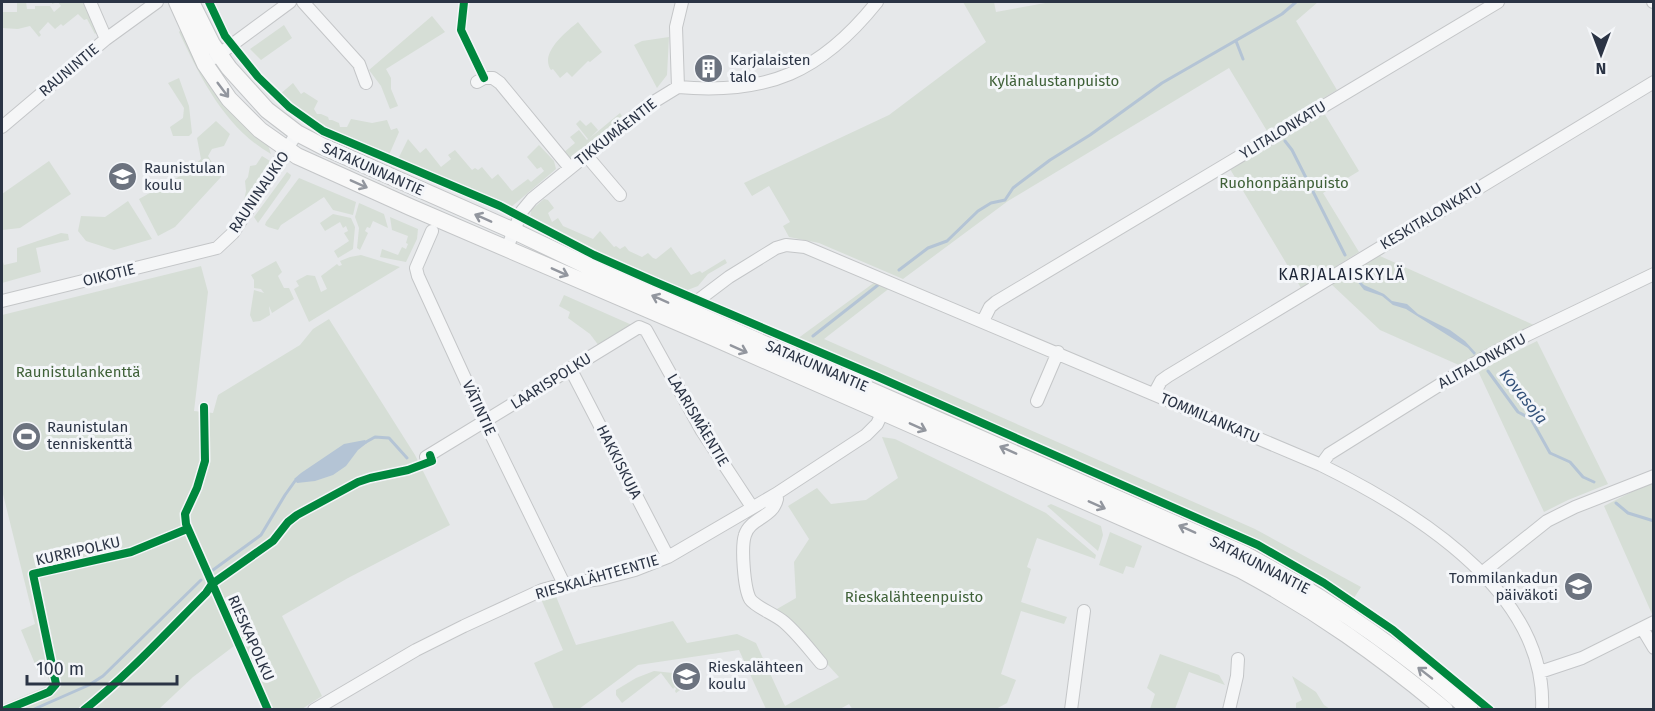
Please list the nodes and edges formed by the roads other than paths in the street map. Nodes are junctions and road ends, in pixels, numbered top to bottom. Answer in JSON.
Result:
{"nodes":[{"id":1,"x":90,"y":2,"type":"edge"},
{"id":2,"x":157,"y":2,"type":"edge"},
{"id":3,"x":177,"y":2,"type":"edge"},
{"id":4,"x":191,"y":2,"type":"edge"},
{"id":5,"x":290,"y":2,"type":"edge"},
{"id":6,"x":303,"y":2,"type":"edge"},
{"id":7,"x":681,"y":2,"type":"edge"},
{"id":8,"x":877,"y":2,"type":"edge"},
{"id":9,"x":1498,"y":2,"type":"edge"},
{"id":10,"x":106,"y":39,"type":"junction"},
{"id":11,"x":212,"y":59,"type":"junction"},
{"id":12,"x":477,"y":82,"type":"dead end"},
{"id":13,"x":1653,"y":82,"type":"edge"},
{"id":14,"x":366,"y":83,"type":"dead end"},
{"id":15,"x":678,"y":87,"type":"junction"},
{"id":16,"x":3,"y":122,"type":"edge"},
{"id":17,"x":297,"y":134,"type":"junction"},
{"id":18,"x":288,"y":150,"type":"junction"},
{"id":19,"x":586,"y":154,"type":"junction"},
{"id":20,"x":570,"y":168,"type":"junction"},
{"id":21,"x":620,"y":195,"type":"dead end"},
{"id":22,"x":432,"y":231,"type":"dead end"},
{"id":23,"x":514,"y":231,"type":"junction"},
{"id":24,"x":217,"y":248,"type":"joint"},
{"id":25,"x":507,"y":248,"type":"junction"},
{"id":26,"x":1653,"y":274,"type":"edge"},
{"id":27,"x":2,"y":301,"type":"edge"},
{"id":28,"x":679,"y":315,"type":"junction"},
{"id":29,"x":983,"y":321,"type":"junction"},
{"id":30,"x":646,"y":330,"type":"joint"},
{"id":31,"x":1058,"y":352,"type":"junction"},
{"id":32,"x":570,"y":368,"type":"junction"},
{"id":33,"x":1154,"y":394,"type":"junction"},
{"id":34,"x":1037,"y":401,"type":"dead end"},
{"id":35,"x":886,"y":405,"type":"junction"},
{"id":36,"x":485,"y":422,"type":"junction"},
{"id":37,"x":426,"y":457,"type":"dead end"},
{"id":38,"x":1321,"y":465,"type":"junction"},
{"id":39,"x":1653,"y":476,"type":"edge"},
{"id":40,"x":776,"y":494,"type":"junction"},
{"id":41,"x":752,"y":507,"type":"junction"},
{"id":42,"x":668,"y":557,"type":"junction"},
{"id":43,"x":1483,"y":572,"type":"junction"},
{"id":44,"x":564,"y":584,"type":"junction"},
{"id":45,"x":1084,"y":611,"type":"dead end"},
{"id":46,"x":1653,"y":622,"type":"edge"},
{"id":47,"x":1642,"y":628,"type":"junction"},
{"id":48,"x":1653,"y":648,"type":"edge"},
{"id":49,"x":1238,"y":659,"type":"dead end"},
{"id":50,"x":821,"y":663,"type":"dead end"},
{"id":51,"x":1540,"y":672,"type":"junction"},
{"id":52,"x":314,"y":710,"type":"edge"},
{"id":53,"x":1071,"y":710,"type":"edge"},
{"id":54,"x":1229,"y":710,"type":"edge"},
{"id":55,"x":1445,"y":710,"type":"edge"},
{"id":56,"x":1470,"y":710,"type":"edge"},
{"id":57,"x":1542,"y":710,"type":"edge"}],
"edges":[{"from":1,"to":10,"type":"street","name":"RAUNINTIE"},
{"from":2,"to":10,"type":"street"},
{"from":3,"to":11,"type":"main road","name":"SATAKUNNANTIE"},
{"from":4,"to":11,"type":"main road","name":"SATAKUNNANTIE"},
{"from":5,"to":11,"type":"street"},
{"from":6,"to":14,"type":"street"},
{"from":7,"to":15,"type":"street"},
{"from":8,"to":15,"type":"street"},
{"from":9,"to":29,"type":"street","name":"YLITALONKATU"},
{"from":10,"to":16,"type":"street","name":"RAUNINTIE"},
{"from":11,"to":17,"type":"main road","name":"SATAKUNNANTIE"},
{"from":11,"to":18,"type":"main road","name":"SATAKUNNANTIE","one_way":true},
{"from":12,"to":20,"type":"street"},
{"from":13,"to":33,"type":"street","name":"KESKITALONKATU"},
{"from":15,"to":19,"type":"street","name":"TIKKUMÄENTIE"},
{"from":17,"to":18,"type":"street","name":"RAUNINAUKIO"},
{"from":23,"to":17,"type":"main road","name":"SATAKUNNANTIE","one_way":true},
{"from":18,"to":24,"type":"street","name":"RAUNINAUKIO"},
{"from":18,"to":25,"type":"main road","name":"SATAKUNNANTIE","one_way":true},
{"from":19,"to":20,"type":"street","name":"TIKKUMÄENTIE"},
{"from":19,"to":21,"type":"street"},
{"from":20,"to":23,"type":"street","name":"TIKKUMÄENTIE"},
{"from":22,"to":36,"type":"street","name":"VÄTINTIE"},
{"from":23,"to":25,"type":"street","name":"TIKKUMÄENTIE"},
{"from":28,"to":23,"type":"main road","name":"SATAKUNNANTIE","one_way":true},
{"from":24,"to":27,"type":"street","name":"OIKOTIE"},
{"from":25,"to":28,"type":"main road","name":"SATAKUNNANTIE","one_way":true},
{"from":26,"to":38,"type":"street","name":"ALITALONKATU"},
{"from":28,"to":29,"type":"street","name":"TOMMILANKATU"},
{"from":28,"to":35,"type":"main road","name":"SATAKUNNANTIE"},
{"from":29,"to":31,"type":"street","name":"TOMMILANKATU"},
{"from":30,"to":32,"type":"street","name":"LAARISPOLKU"},
{"from":30,"to":41,"type":"street","name":"LAARISMÄENTIE"},
{"from":31,"to":33,"type":"street","name":"TOMMILANKATU"},
{"from":31,"to":34,"type":"street"},
{"from":32,"to":36,"type":"street","name":"LAARISPOLKU"},
{"from":32,"to":42,"type":"street","name":"HAKKISKUJA"},
{"from":33,"to":38,"type":"street","name":"TOMMILANKATU"},
{"from":35,"to":40,"type":"street","name":"RIESKALÄHTEENTIE"},
{"from":35,"to":55,"type":"main road","name":"SATAKUNNANTIE","one_way":true},
{"from":56,"to":35,"type":"main road","name":"SATAKUNNANTIE","one_way":true},
{"from":36,"to":37,"type":"street","name":"LAARISPOLKU"},
{"from":36,"to":44,"type":"street","name":"VÄTINTIE"},
{"from":38,"to":43,"type":"street","name":"TOMMILANKATU"},
{"from":39,"to":43,"type":"street"},
{"from":40,"to":41,"type":"street","name":"RIESKALÄHTEENTIE"},
{"from":40,"to":50,"type":"street"},
{"from":41,"to":42,"type":"street","name":"RIESKALÄHTEENTIE"},
{"from":42,"to":44,"type":"street","name":"RIESKALÄHTEENTIE"},
{"from":43,"to":51,"type":"street","name":"TOMMILANKATU"},
{"from":44,"to":52,"type":"street","name":"RIESKALÄHTEENTIE"},
{"from":45,"to":53,"type":"street"},
{"from":46,"to":47,"type":"street"},
{"from":47,"to":48,"type":"street"},
{"from":47,"to":51,"type":"street"},
{"from":49,"to":54,"type":"street"},
{"from":51,"to":57,"type":"street","name":"TOMMILANKATU"}]}
